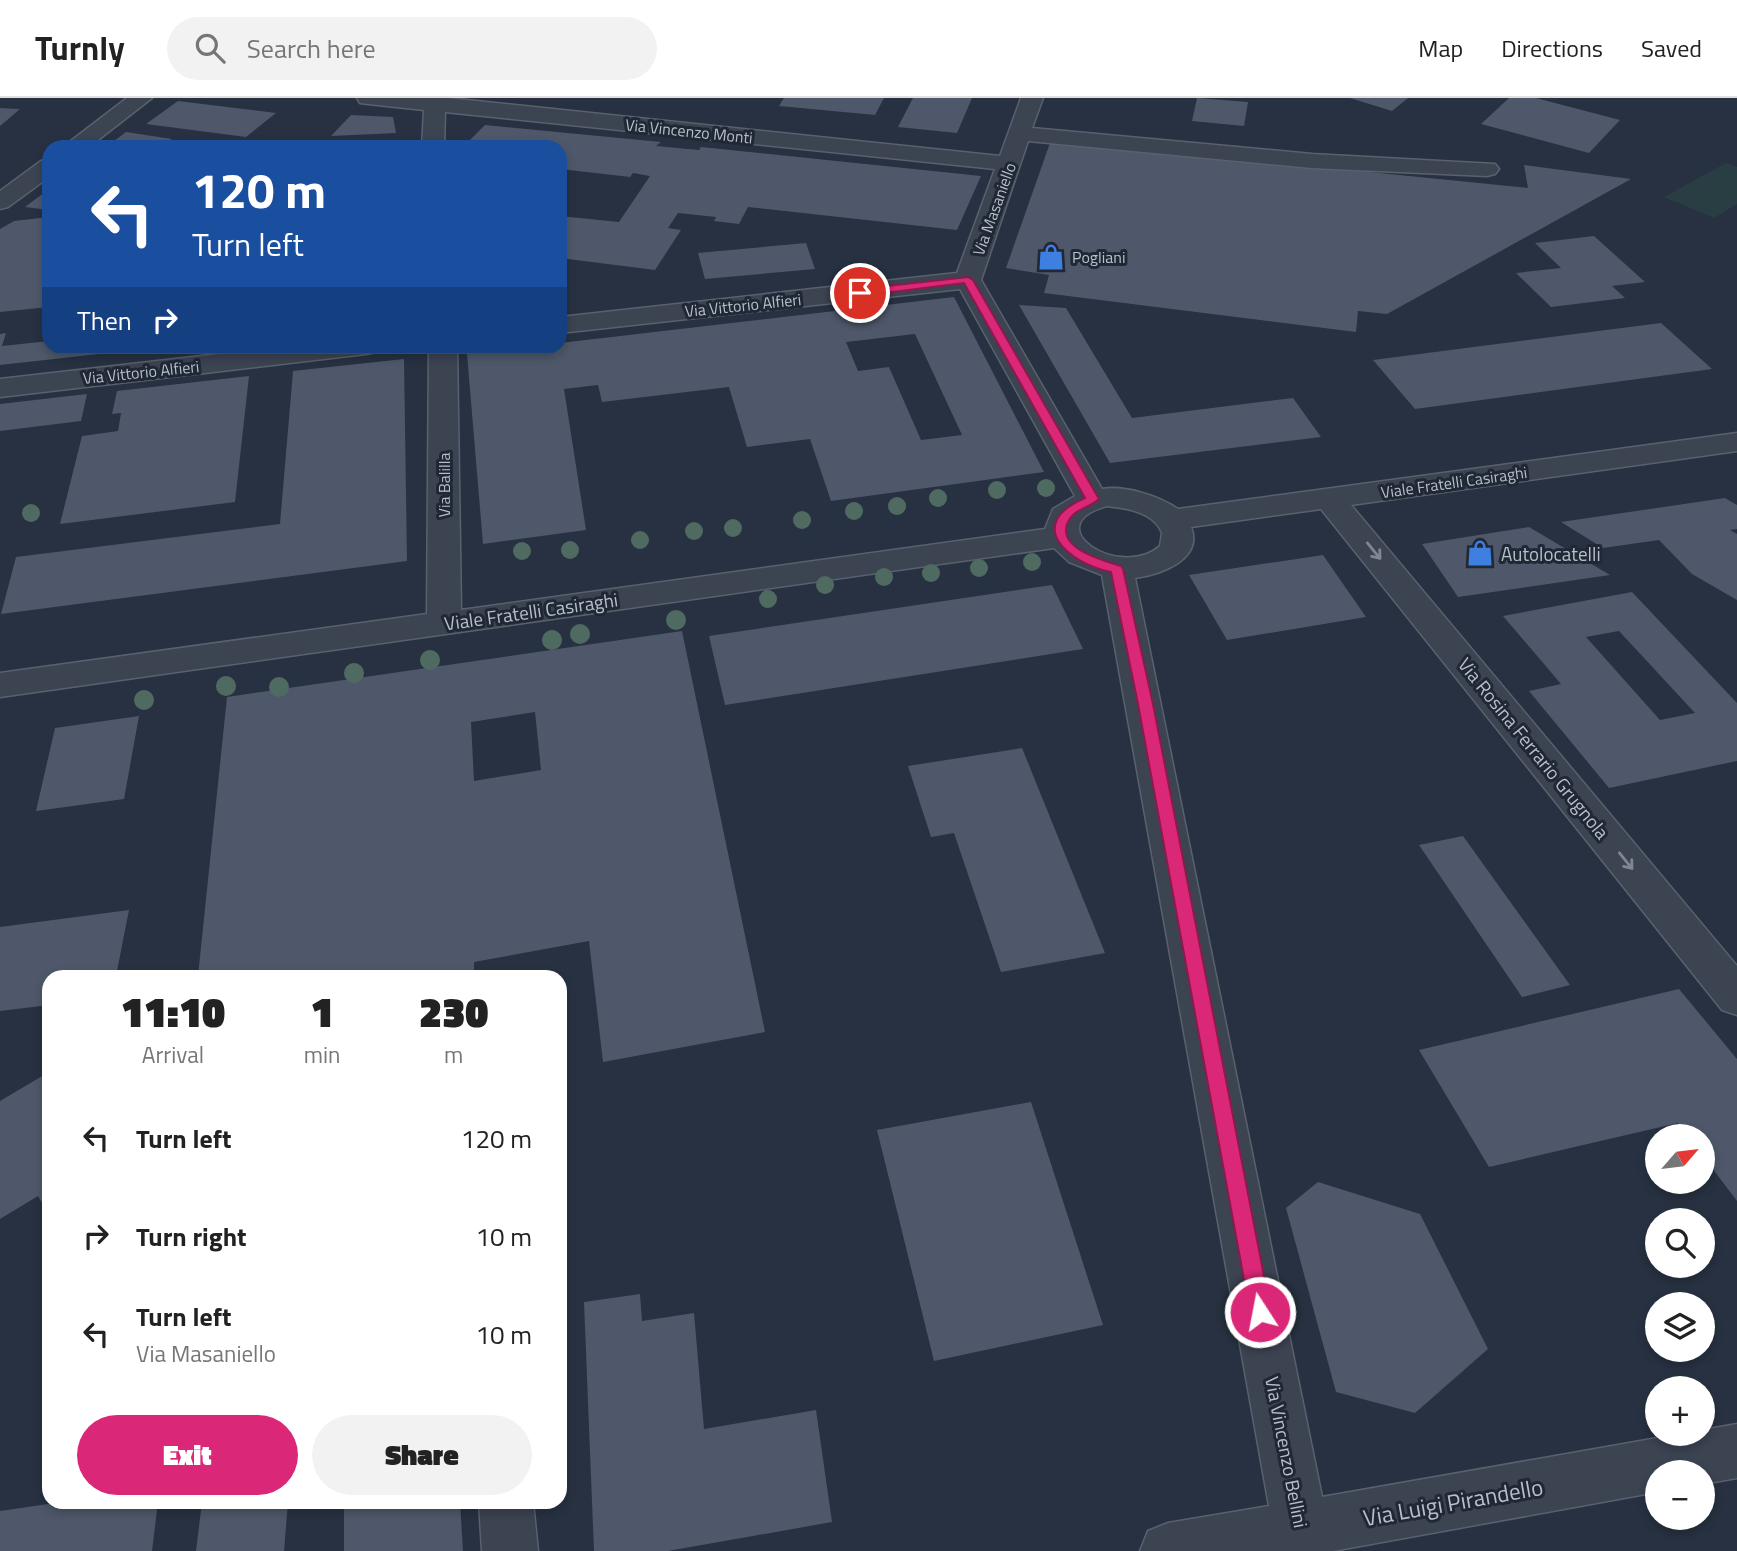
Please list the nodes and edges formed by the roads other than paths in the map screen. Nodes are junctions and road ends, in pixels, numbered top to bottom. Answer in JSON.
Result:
{"nodes":[{"id":1,"x":141,"y":98,"type":"edge"},
{"id":2,"x":368,"y":98,"type":"edge"},
{"id":3,"x":1032,"y":98,"type":"edge"},
{"id":4,"x":435,"y":101,"type":"edge"},
{"id":5,"x":118,"y":105,"type":"edge"},
{"id":6,"x":1021,"y":134,"type":"junction"},
{"id":7,"x":81,"y":140,"type":"edge"},
{"id":8,"x":433,"y":140,"type":"edge"},
{"id":9,"x":1010,"y":163,"type":"junction"},
{"id":10,"x":1487,"y":169,"type":"dead end"},
{"id":11,"x":42,"y":171,"type":"edge"},
{"id":12,"x":0,"y":202,"type":"edge"},
{"id":13,"x":968,"y":280,"type":"junction"},
{"id":14,"x":567,"y":324,"type":"edge"},
{"id":15,"x":296,"y":354,"type":"edge"},
{"id":16,"x":443,"y":354,"type":"edge"},
{"id":17,"x":0,"y":388,"type":"edge"},
{"id":18,"x":1737,"y":442,"type":"edge"},
{"id":19,"x":1092,"y":499,"type":"junction"},
{"id":20,"x":1330,"y":499,"type":"junction"},
{"id":21,"x":1170,"y":520,"type":"junction"},
{"id":22,"x":1062,"y":537,"type":"junction"},
{"id":23,"x":1117,"y":569,"type":"junction"},
{"id":24,"x":444,"y":623,"type":"junction"},
{"id":25,"x":0,"y":685,"type":"edge"},
{"id":26,"x":1737,"y":997,"type":"edge"},
{"id":27,"x":1737,"y":1451,"type":"edge"},
{"id":28,"x":507,"y":1509,"type":"edge"},
{"id":29,"x":1303,"y":1540,"type":"edge"},
{"id":30,"x":510,"y":1551,"type":"edge"},
{"id":31,"x":1168,"y":1551,"type":"edge"}],
"edges":[{"from":1,"to":5,"type":"street"},
{"from":2,"to":4,"type":"street","name":"Via Vincenzo Monti"},
{"from":3,"to":6,"type":"street","name":"Via Masaniello"},
{"from":4,"to":8,"type":"street"},
{"from":4,"to":9,"type":"street","name":"Via Vincenzo Monti"},
{"from":5,"to":7,"type":"street"},
{"from":6,"to":9,"type":"street","name":"Via Masaniello"},
{"from":6,"to":10,"type":"street"},
{"from":9,"to":13,"type":"street","name":"Via Masaniello"},
{"from":11,"to":12,"type":"street"},
{"from":13,"to":14,"type":"street","name":"Via Vittorio Alfieri"},
{"from":13,"to":19,"type":"street","name":"Via Masaniello"},
{"from":15,"to":17,"type":"street","name":"Via Vittorio Alfieri"},
{"from":16,"to":24,"type":"street","name":"Via Balilla"},
{"from":18,"to":20,"type":"street","name":"Viale Fratelli Casiraghi"},
{"from":19,"to":21,"type":"street"},
{"from":19,"to":22,"type":"street"},
{"from":20,"to":21,"type":"street","name":"Viale Fratelli Casiraghi"},
{"from":20,"to":26,"type":"street","name":"Via Rosina Ferrario Grugnola","one_way":true},
{"from":21,"to":23,"type":"street"},
{"from":22,"to":23,"type":"street"},
{"from":22,"to":24,"type":"street","name":"Viale Fratelli Casiraghi"},
{"from":23,"to":29,"type":"street","name":"Via Vincenzo Bellini"},
{"from":24,"to":25,"type":"street","name":"Viale Fratelli Casiraghi"},
{"from":27,"to":29,"type":"street","name":"Via Luigi Pirandello"},
{"from":28,"to":30,"type":"street"},
{"from":29,"to":31,"type":"street","name":"Via Luigi Pirandello"}]}
